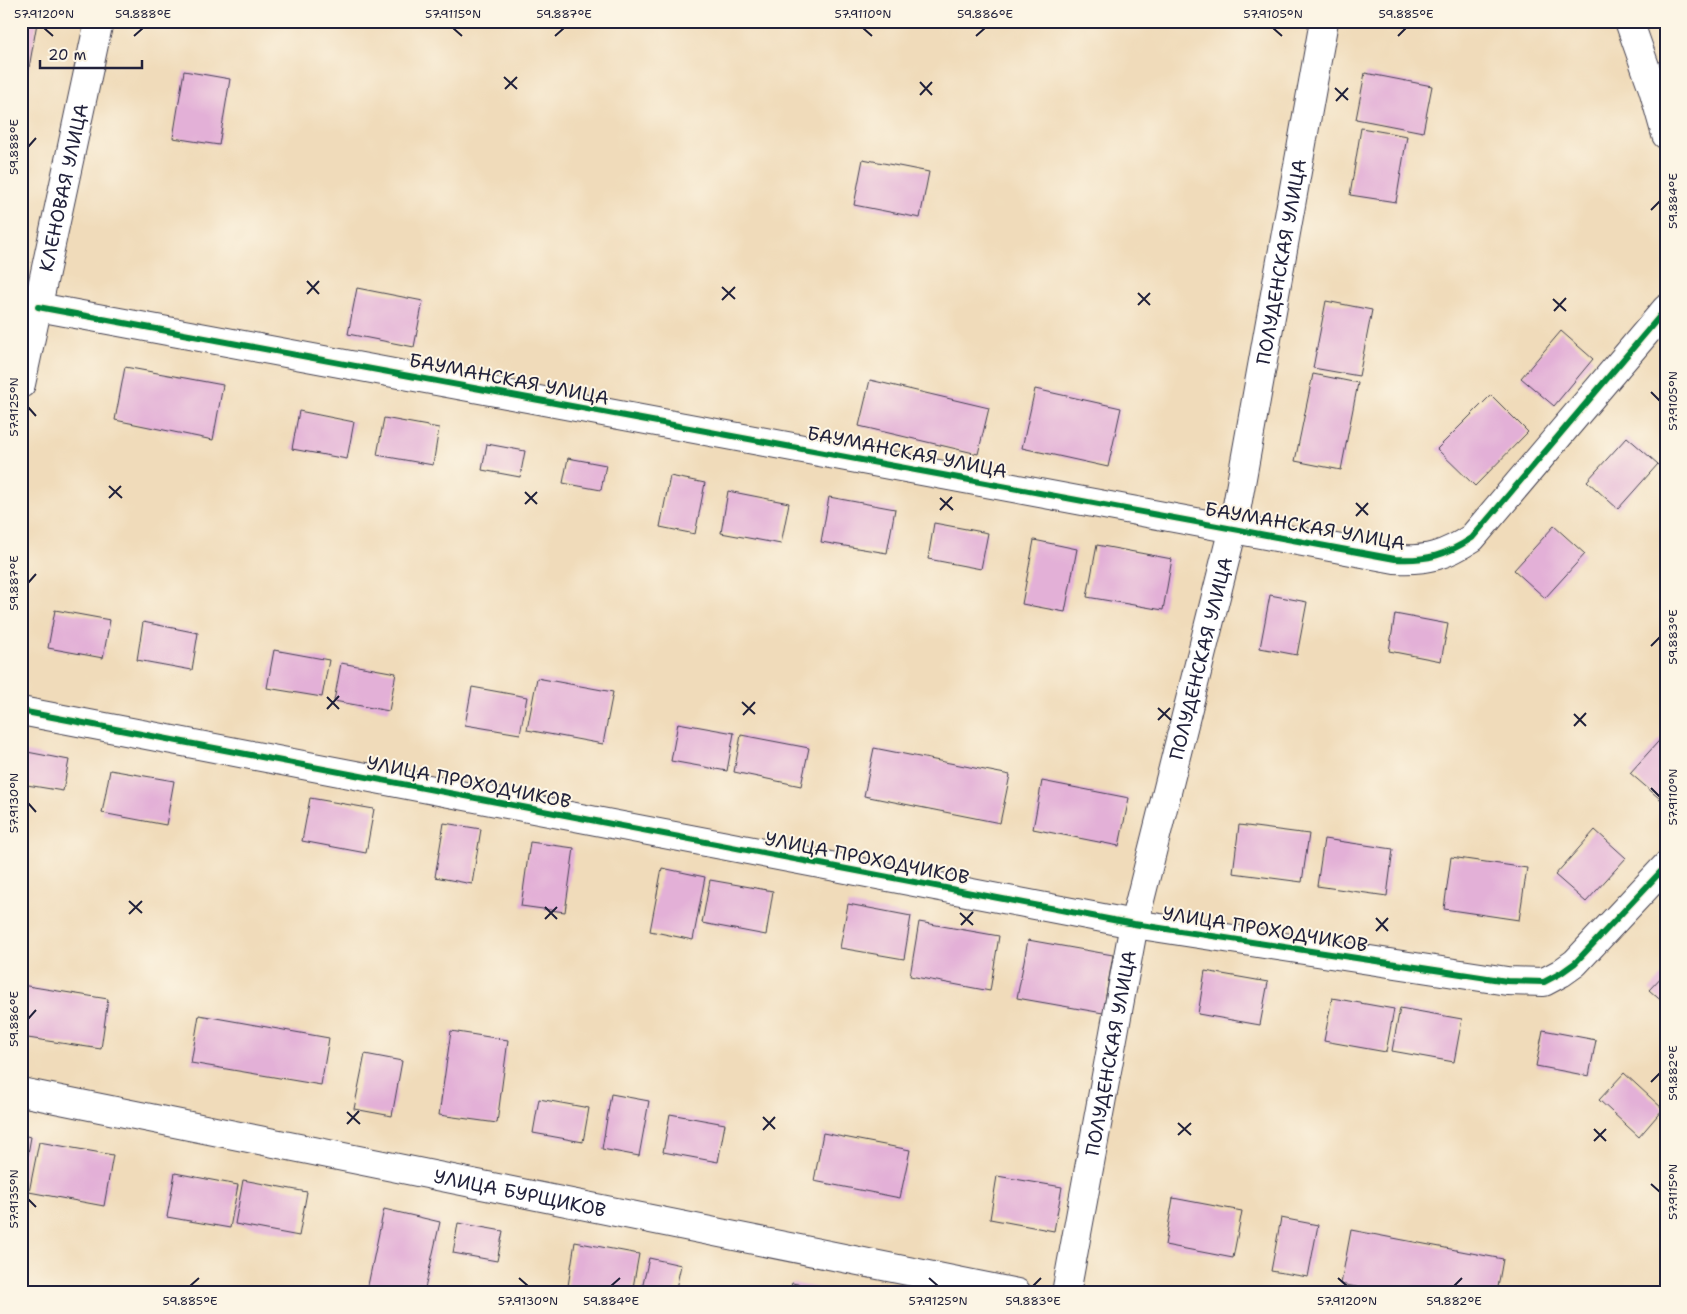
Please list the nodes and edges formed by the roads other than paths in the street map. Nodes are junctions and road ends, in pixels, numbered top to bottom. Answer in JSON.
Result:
{"nodes":[{"id":1,"x":99,"y":21,"type":"edge"},
{"id":2,"x":1324,"y":21,"type":"edge"},
{"id":3,"x":1629,"y":21,"type":"edge"},
{"id":4,"x":1666,"y":135,"type":"edge"},
{"id":5,"x":38,"y":306,"type":"junction"},
{"id":6,"x":1666,"y":309,"type":"edge"},
{"id":7,"x":21,"y":384,"type":"edge"},
{"id":8,"x":1233,"y":528,"type":"junction"},
{"id":9,"x":21,"y":712,"type":"edge"},
{"id":10,"x":1666,"y":866,"type":"edge"},
{"id":11,"x":1134,"y":924,"type":"junction"},
{"id":12,"x":21,"y":1092,"type":"edge"},
{"id":13,"x":1017,"y":1293,"type":"edge"},
{"id":14,"x":1066,"y":1293,"type":"edge"}],
"edges":[{"from":1,"to":5,"type":"street","name":"КЛЕНОВАЯ УЛИЦА"},
{"from":2,"to":8,"type":"street","name":"ПОЛУДЕНСКАЯ УЛИЦА"},
{"from":3,"to":4,"type":"street"},
{"from":5,"to":7,"type":"street","name":"КЛЕНОВАЯ УЛИЦА"},
{"from":5,"to":8,"type":"street","name":"БАУМАНСКАЯ УЛИЦА"},
{"from":6,"to":8,"type":"street","name":"БАУМАНСКАЯ УЛИЦА"},
{"from":8,"to":11,"type":"street","name":"ПОЛУДЕНСКАЯ УЛИЦА"},
{"from":9,"to":11,"type":"street","name":"УЛИЦА ПРОХОДЧИКОВ"},
{"from":10,"to":11,"type":"street","name":"УЛИЦА ПРОХОДЧИКОВ"},
{"from":11,"to":14,"type":"street","name":"ПОЛУДЕНСКАЯ УЛИЦА"},
{"from":12,"to":13,"type":"street","name":"УЛИЦА БУРЩИКОВ"}]}
